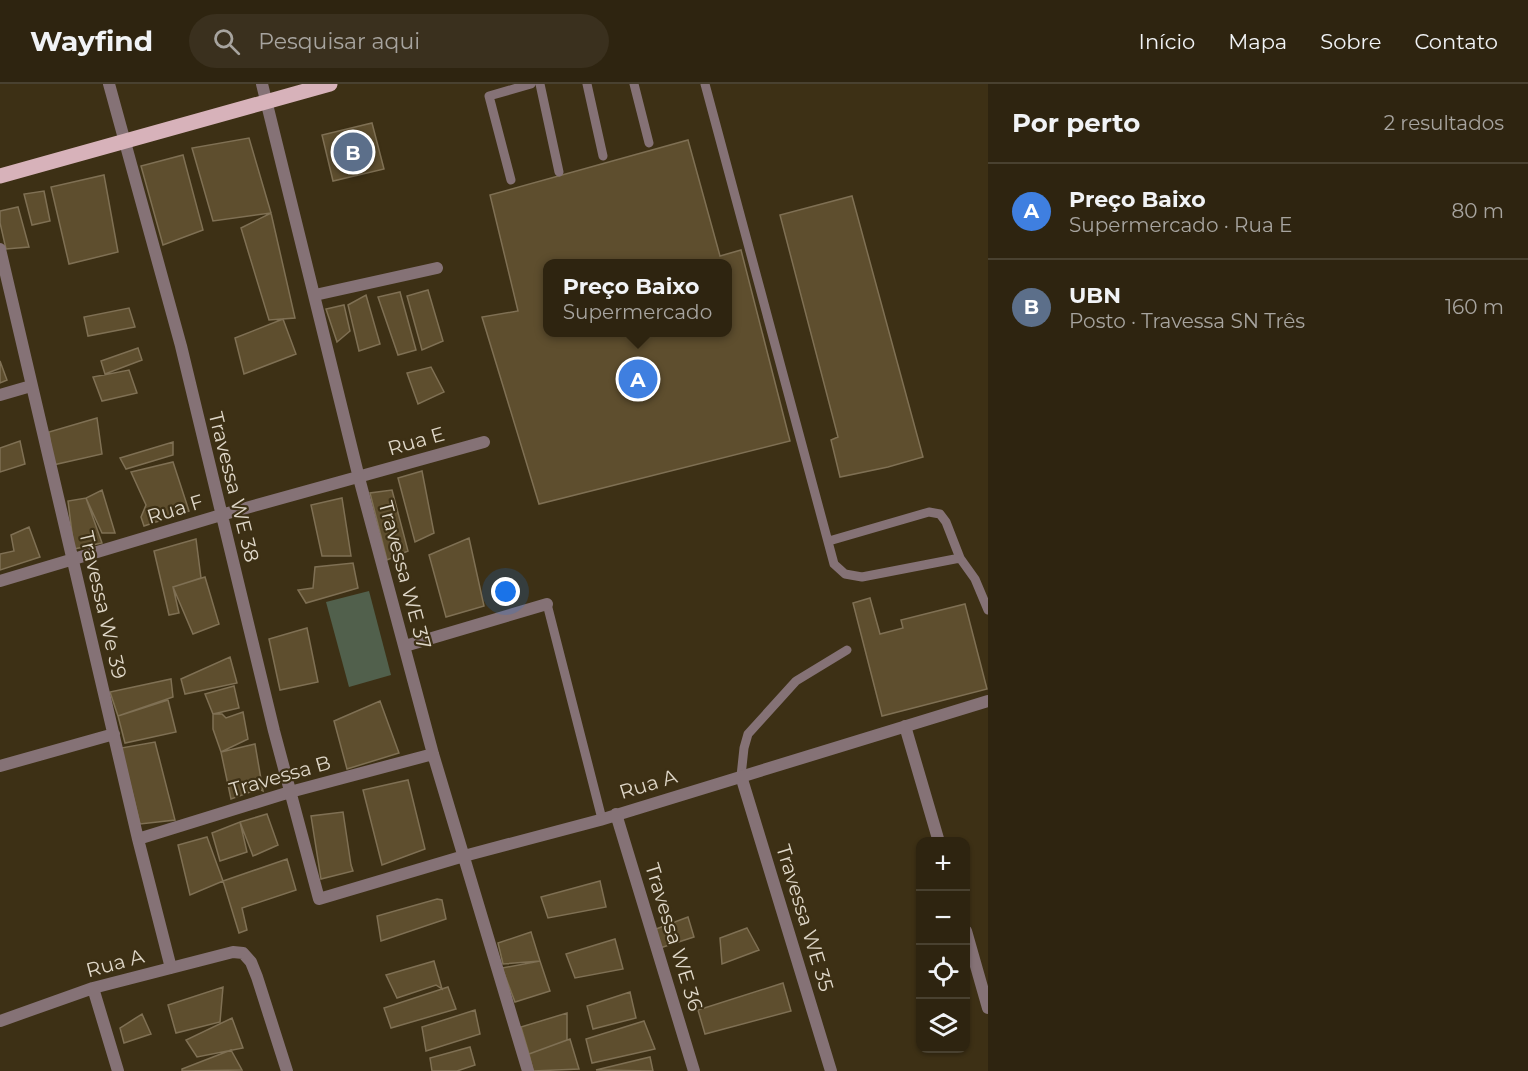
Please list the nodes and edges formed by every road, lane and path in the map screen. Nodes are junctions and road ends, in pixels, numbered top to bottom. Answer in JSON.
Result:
{"nodes":[{"id":1,"x":109,"y":84,"type":"edge"},
{"id":2,"x":262,"y":84,"type":"edge"},
{"id":3,"x":330,"y":84,"type":"edge"},
{"id":4,"x":531,"y":84,"type":"edge"},
{"id":5,"x":540,"y":84,"type":"edge"},
{"id":6,"x":587,"y":84,"type":"edge"},
{"id":7,"x":634,"y":84,"type":"edge"},
{"id":8,"x":705,"y":84,"type":"edge"},
{"id":9,"x":267,"y":103,"type":"junction"},
{"id":10,"x":124,"y":141,"type":"junction"},
{"id":11,"x":649,"y":143,"type":"dead end"},
{"id":12,"x":603,"y":156,"type":"dead end"},
{"id":13,"x":559,"y":172,"type":"dead end"},
{"id":14,"x":0,"y":176,"type":"edge"},
{"id":15,"x":511,"y":180,"type":"dead end"},
{"id":16,"x":0,"y":249,"type":"edge"},
{"id":17,"x":437,"y":268,"type":"dead end"},
{"id":18,"x":315,"y":295,"type":"junction"},
{"id":19,"x":31,"y":386,"type":"junction"},
{"id":20,"x":0,"y":395,"type":"edge"},
{"id":21,"x":484,"y":442,"type":"dead end"},
{"id":22,"x":359,"y":478,"type":"junction"},
{"id":23,"x":221,"y":515,"type":"junction"},
{"id":24,"x":829,"y":541,"type":"junction"},
{"id":25,"x":960,"y":558,"type":"junction"},
{"id":26,"x":73,"y":560,"type":"junction"},
{"id":27,"x":0,"y":581,"type":"edge"},
{"id":28,"x":547,"y":604,"type":"joint"},
{"id":29,"x":988,"y":609,"type":"edge"},
{"id":30,"x":405,"y":646,"type":"junction"},
{"id":31,"x":847,"y":650,"type":"dead end"},
{"id":32,"x":988,"y":701,"type":"edge"},
{"id":33,"x":905,"y":726,"type":"junction"},
{"id":34,"x":114,"y":734,"type":"junction"},
{"id":35,"x":433,"y":754,"type":"junction"},
{"id":36,"x":0,"y":766,"type":"edge"},
{"id":37,"x":741,"y":776,"type":"junction"},
{"id":38,"x":290,"y":792,"type":"junction"},
{"id":39,"x":616,"y":814,"type":"junction"},
{"id":40,"x":602,"y":819,"type":"junction"},
{"id":41,"x":938,"y":837,"type":"edge"},
{"id":42,"x":138,"y":839,"type":"junction"},
{"id":43,"x":464,"y":856,"type":"junction"},
{"id":44,"x":319,"y":899,"type":"joint"},
{"id":45,"x":970,"y":945,"type":"edge"},
{"id":46,"x":171,"y":969,"type":"junction"},
{"id":47,"x":93,"y":988,"type":"junction"},
{"id":48,"x":988,"y":1008,"type":"edge"},
{"id":49,"x":0,"y":1021,"type":"edge"},
{"id":50,"x":118,"y":1071,"type":"edge"},
{"id":51,"x":287,"y":1071,"type":"edge"},
{"id":52,"x":528,"y":1071,"type":"edge"},
{"id":53,"x":694,"y":1071,"type":"edge"},
{"id":54,"x":831,"y":1071,"type":"edge"}],
"edges":[{"from":1,"to":10,"type":"street","name":"Travessa WE 38"},
{"from":2,"to":9,"type":"street","name":"Travessa WE 37"},
{"from":3,"to":9,"type":"main road"},
{"from":4,"to":15,"type":"lane"},
{"from":5,"to":13,"type":"lane"},
{"from":6,"to":12,"type":"lane"},
{"from":7,"to":11,"type":"lane"},
{"from":8,"to":24,"type":"lane"},
{"from":9,"to":10,"type":"main road"},
{"from":9,"to":18,"type":"street","name":"Travessa WE 37"},
{"from":10,"to":14,"type":"main road"},
{"from":10,"to":23,"type":"street","name":"Travessa WE 38"},
{"from":16,"to":19,"type":"street","name":"Travessa We 39"},
{"from":17,"to":18,"type":"street"},
{"from":18,"to":22,"type":"street","name":"Travessa WE 37"},
{"from":19,"to":20,"type":"street"},
{"from":19,"to":26,"type":"street","name":"Travessa We 39"},
{"from":21,"to":22,"type":"street","name":"Rua E"},
{"from":22,"to":23,"type":"street","name":"Rua F"},
{"from":22,"to":30,"type":"street","name":"Travessa WE 37"},
{"from":23,"to":26,"type":"street","name":"Rua F"},
{"from":23,"to":38,"type":"street","name":"Travessa WE 38"},
{"from":24,"to":25,"type":"lane"},
{"from":24,"to":25,"type":"lane"},
{"from":25,"to":29,"type":"lane"},
{"from":26,"to":27,"type":"street","name":"Rua F"},
{"from":26,"to":34,"type":"street","name":"Travessa We 39"},
{"from":28,"to":30,"type":"street"},
{"from":28,"to":40,"type":"lane"},
{"from":30,"to":35,"type":"street","name":"Travessa WE 37"},
{"from":31,"to":37,"type":"lane"},
{"from":32,"to":33,"type":"street","name":"Rua A"},
{"from":33,"to":37,"type":"street","name":"Rua A"},
{"from":33,"to":41,"type":"street"},
{"from":34,"to":36,"type":"street"},
{"from":34,"to":42,"type":"street","name":"Travessa We 39"},
{"from":35,"to":38,"type":"street","name":"Travessa B"},
{"from":35,"to":43,"type":"street","name":"Travessa WE 37"},
{"from":37,"to":39,"type":"street","name":"Rua A"},
{"from":37,"to":54,"type":"street","name":"Travessa WE 35"},
{"from":38,"to":42,"type":"street","name":"Travessa B"},
{"from":38,"to":44,"type":"street","name":"Travessa WE 38"},
{"from":39,"to":40,"type":"street","name":"Rua A"},
{"from":39,"to":53,"type":"street","name":"Travessa WE 36"},
{"from":40,"to":43,"type":"street","name":"Rua A"},
{"from":42,"to":46,"type":"street","name":"Travessa We 39"},
{"from":43,"to":44,"type":"street","name":"Rua A"},
{"from":43,"to":52,"type":"street","name":"Travessa WE 37"},
{"from":45,"to":48,"type":"street"},
{"from":46,"to":47,"type":"street","name":"Rua A"},
{"from":46,"to":51,"type":"street","name":"Rua A"},
{"from":47,"to":49,"type":"street","name":"Rua A"},
{"from":47,"to":50,"type":"street"}]}
